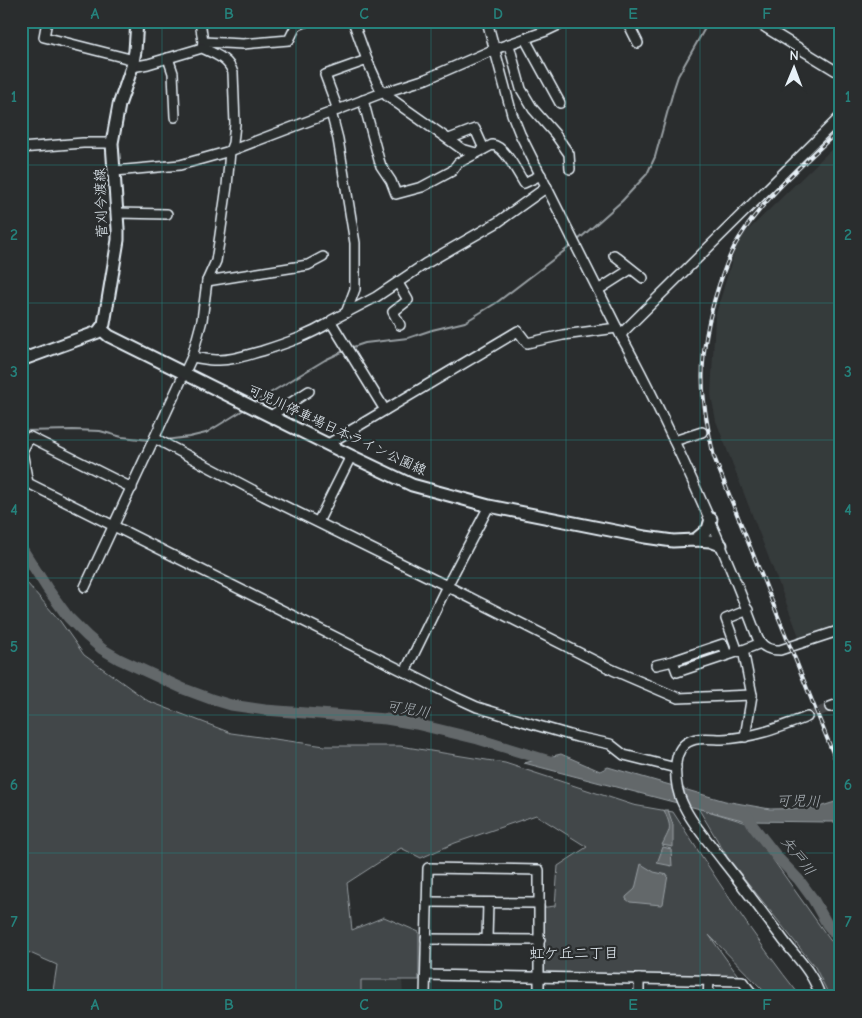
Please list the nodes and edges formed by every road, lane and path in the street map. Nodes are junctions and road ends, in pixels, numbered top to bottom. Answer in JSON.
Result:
{"nodes":[{"id":1,"x":48,"y":21,"type":"edge"},
{"id":2,"x":137,"y":21,"type":"edge"},
{"id":3,"x":200,"y":21,"type":"edge"},
{"id":4,"x":307,"y":21,"type":"edge"},
{"id":5,"x":353,"y":21,"type":"edge"},
{"id":6,"x":487,"y":21,"type":"edge"},
{"id":7,"x":567,"y":21,"type":"edge"},
{"id":8,"x":627,"y":21,"type":"edge"},
{"id":9,"x":755,"y":21,"type":"edge"},
{"id":10,"x":525,"y":39,"type":"junction"},
{"id":11,"x":638,"y":43,"type":"dead end"},
{"id":12,"x":203,"y":45,"type":"junction"},
{"id":13,"x":509,"y":45,"type":"junction"},
{"id":14,"x":495,"y":50,"type":"junction"},
{"id":15,"x":168,"y":58,"type":"junction"},
{"id":16,"x":367,"y":60,"type":"junction"},
{"id":17,"x":133,"y":63,"type":"junction"},
{"id":18,"x":841,"y":74,"type":"edge"},
{"id":19,"x":384,"y":93,"type":"junction"},
{"id":20,"x":363,"y":100,"type":"junction"},
{"id":21,"x":560,"y":103,"type":"dead end"},
{"id":22,"x":335,"y":111,"type":"junction"},
{"id":23,"x":841,"y":116,"type":"edge"},
{"id":24,"x":175,"y":117,"type":"dead end"},
{"id":25,"x":449,"y":139,"type":"junction"},
{"id":26,"x":112,"y":143,"type":"junction"},
{"id":27,"x":21,"y":148,"type":"edge"},
{"id":28,"x":480,"y":151,"type":"junction"},
{"id":29,"x":230,"y":152,"type":"junction"},
{"id":30,"x":570,"y":169,"type":"dead end"},
{"id":31,"x":115,"y":171,"type":"junction"},
{"id":32,"x":541,"y":174,"type":"junction"},
{"id":33,"x":547,"y":187,"type":"junction"},
{"id":34,"x":117,"y":213,"type":"junction"},
{"id":35,"x":167,"y":214,"type":"dead end"},
{"id":36,"x":614,"y":256,"type":"dead end"},
{"id":37,"x":324,"y":257,"type":"dead end"},
{"id":38,"x":631,"y":269,"type":"junction"},
{"id":39,"x":643,"y":278,"type":"dead end"},
{"id":40,"x":207,"y":281,"type":"junction"},
{"id":41,"x":398,"y":283,"type":"junction"},
{"id":42,"x":598,"y":290,"type":"junction"},
{"id":43,"x":346,"y":313,"type":"junction"},
{"id":44,"x":331,"y":322,"type":"junction"},
{"id":45,"x":400,"y":325,"type":"dead end"},
{"id":46,"x":101,"y":329,"type":"junction"},
{"id":47,"x":619,"y":332,"type":"junction"},
{"id":48,"x":192,"y":357,"type":"junction"},
{"id":49,"x":21,"y":360,"type":"edge"},
{"id":50,"x":184,"y":374,"type":"junction"},
{"id":51,"x":309,"y":391,"type":"dead end"},
{"id":52,"x":385,"y":410,"type":"junction"},
{"id":53,"x":272,"y":417,"type":"junction"},
{"id":54,"x":702,"y":432,"type":"dead end"},
{"id":55,"x":155,"y":438,"type":"junction"},
{"id":56,"x":674,"y":441,"type":"junction"},
{"id":57,"x":328,"y":444,"type":"junction"},
{"id":58,"x":351,"y":456,"type":"junction"},
{"id":59,"x":132,"y":488,"type":"junction"},
{"id":60,"x":489,"y":506,"type":"junction"},
{"id":61,"x":711,"y":519,"type":"junction"},
{"id":62,"x":318,"y":522,"type":"junction"},
{"id":63,"x":114,"y":526,"type":"junction"},
{"id":64,"x":696,"y":540,"type":"junction"},
{"id":65,"x":722,"y":545,"type":"junction"},
{"id":66,"x":447,"y":586,"type":"junction"},
{"id":67,"x":85,"y":587,"type":"dead end"},
{"id":68,"x":748,"y":610,"type":"junction"},
{"id":69,"x":841,"y":630,"type":"edge"},
{"id":70,"x":761,"y":643,"type":"junction"},
{"id":71,"x":741,"y":651,"type":"junction"},
{"id":72,"x":656,"y":665,"type":"dead end"},
{"id":73,"x":405,"y":672,"type":"junction"},
{"id":74,"x":752,"y":696,"type":"junction"},
{"id":75,"x":841,"y":703,"type":"edge"},
{"id":76,"x":830,"y":707,"type":"tunnel mouth"},
{"id":77,"x":806,"y":717,"type":"tunnel mouth"},
{"id":78,"x":745,"y":737,"type":"junction"},
{"id":79,"x":676,"y":768,"type":"junction"},
{"id":80,"x":427,"y":902,"type":"junction"},
{"id":81,"x":488,"y":903,"type":"junction"},
{"id":82,"x":539,"y":903,"type":"junction"},
{"id":83,"x":426,"y":938,"type":"junction"},
{"id":84,"x":487,"y":939,"type":"junction"},
{"id":85,"x":540,"y":940,"type":"junction"},
{"id":86,"x":426,"y":975,"type":"junction"},
{"id":87,"x":539,"y":978,"type":"junction"},
{"id":88,"x":639,"y":979,"type":"junction"},
{"id":89,"x":708,"y":980,"type":"junction"},
{"id":90,"x":425,"y":997,"type":"edge"},
{"id":91,"x":538,"y":997,"type":"edge"},
{"id":92,"x":638,"y":997,"type":"edge"},
{"id":93,"x":708,"y":997,"type":"edge"},
{"id":94,"x":755,"y":997,"type":"edge"},
{"id":95,"x":821,"y":997,"type":"edge"}],
"edges":[{"from":1,"to":17,"type":"street"},
{"from":2,"to":17,"type":"main road","name":"菅刈今渡線"},
{"from":3,"to":12,"type":"street"},
{"from":4,"to":12,"type":"street"},
{"from":5,"to":16,"type":"street"},
{"from":6,"to":14,"type":"street"},
{"from":7,"to":10,"type":"street"},
{"from":8,"to":11,"type":"street"},
{"from":9,"to":18,"type":"street"},
{"from":10,"to":13,"type":"street"},
{"from":10,"to":21,"type":"street"},
{"from":12,"to":15,"type":"street"},
{"from":12,"to":29,"type":"street"},
{"from":13,"to":14,"type":"street"},
{"from":13,"to":30,"type":"street"},
{"from":14,"to":19,"type":"street"},
{"from":14,"to":32,"type":"street"},
{"from":15,"to":17,"type":"street"},
{"from":15,"to":24,"type":"street"},
{"from":16,"to":19,"type":"street"},
{"from":16,"to":22,"type":"street"},
{"from":17,"to":26,"type":"main road","name":"菅刈今渡線"},
{"from":19,"to":20,"type":"street"},
{"from":19,"to":25,"type":"street"},
{"from":20,"to":22,"type":"street"},
{"from":20,"to":28,"type":"street"},
{"from":22,"to":29,"type":"street"},
{"from":22,"to":43,"type":"street"},
{"from":23,"to":47,"type":"street"},
{"from":25,"to":28,"type":"street"},
{"from":25,"to":28,"type":"street"},
{"from":26,"to":27,"type":"street"},
{"from":26,"to":31,"type":"main road","name":"菅刈今渡線"},
{"from":28,"to":32,"type":"street"},
{"from":29,"to":31,"type":"street"},
{"from":29,"to":40,"type":"street"},
{"from":31,"to":34,"type":"main road","name":"菅刈今渡線"},
{"from":32,"to":33,"type":"street"},
{"from":33,"to":41,"type":"street"},
{"from":33,"to":42,"type":"street"},
{"from":34,"to":35,"type":"street"},
{"from":34,"to":46,"type":"main road","name":"菅刈今渡線"},
{"from":36,"to":38,"type":"street"},
{"from":37,"to":40,"type":"street"},
{"from":38,"to":39,"type":"street"},
{"from":38,"to":42,"type":"street"},
{"from":40,"to":48,"type":"street"},
{"from":41,"to":43,"type":"street"},
{"from":41,"to":45,"type":"street"},
{"from":42,"to":47,"type":"street"},
{"from":43,"to":44,"type":"street"},
{"from":44,"to":48,"type":"street"},
{"from":44,"to":52,"type":"street"},
{"from":46,"to":49,"type":"main road"},
{"from":46,"to":50,"type":"main road","name":"可児川停車場日本ライン公園線"},
{"from":47,"to":52,"type":"street"},
{"from":47,"to":56,"type":"street"},
{"from":48,"to":50,"type":"street"},
{"from":50,"to":53,"type":"main road","name":"可児川停車場日本ライン公園線"},
{"from":50,"to":55,"type":"street"},
{"from":51,"to":53,"type":"street"},
{"from":52,"to":57,"type":"street"},
{"from":53,"to":57,"type":"main road","name":"可児川停車場日本ライン公園線"},
{"from":54,"to":56,"type":"street"},
{"from":55,"to":59,"type":"street"},
{"from":55,"to":62,"type":"street"},
{"from":56,"to":61,"type":"street"},
{"from":57,"to":58,"type":"main road","name":"可児川停車場日本ライン公園線"},
{"from":58,"to":60,"type":"main road","name":"可児川停車場日本ライン公園線"},
{"from":58,"to":62,"type":"street"},
{"from":59,"to":63,"type":"street"},
{"from":59,"to":63,"type":"street"},
{"from":60,"to":64,"type":"main road","name":"可児川停車場日本ライン公園線"},
{"from":60,"to":66,"type":"street"},
{"from":61,"to":64,"type":"main road"},
{"from":61,"to":65,"type":"street"},
{"from":62,"to":66,"type":"street"},
{"from":63,"to":67,"type":"street"},
{"from":63,"to":73,"type":"street"},
{"from":64,"to":65,"type":"main road","name":"可児川停車場日本ライン公園線"},
{"from":65,"to":68,"type":"street"},
{"from":66,"to":73,"type":"street"},
{"from":66,"to":74,"type":"street"},
{"from":68,"to":70,"type":"street"},
{"from":68,"to":71,"type":"street"},
{"from":69,"to":70,"type":"street"},
{"from":70,"to":71,"type":"street"},
{"from":71,"to":72,"type":"street"},
{"from":71,"to":74,"type":"street"},
{"from":73,"to":79,"type":"street"},
{"from":74,"to":78,"type":"street"},
{"from":75,"to":76,"type":"street"},
{"from":77,"to":78,"type":"street"},
{"from":78,"to":79,"type":"street"},
{"from":79,"to":95,"type":"street"},
{"from":80,"to":81,"type":"street"},
{"from":80,"to":82,"type":"street"},
{"from":80,"to":83,"type":"street"},
{"from":81,"to":82,"type":"street"},
{"from":81,"to":84,"type":"street"},
{"from":82,"to":85,"type":"street"},
{"from":83,"to":84,"type":"street"},
{"from":83,"to":86,"type":"street"},
{"from":84,"to":85,"type":"street"},
{"from":85,"to":87,"type":"street"},
{"from":86,"to":87,"type":"street"},
{"from":86,"to":90,"type":"street"},
{"from":87,"to":88,"type":"street"},
{"from":87,"to":91,"type":"street"},
{"from":88,"to":89,"type":"street"},
{"from":88,"to":92,"type":"street"},
{"from":89,"to":93,"type":"street"},
{"from":89,"to":94,"type":"street"}]}
